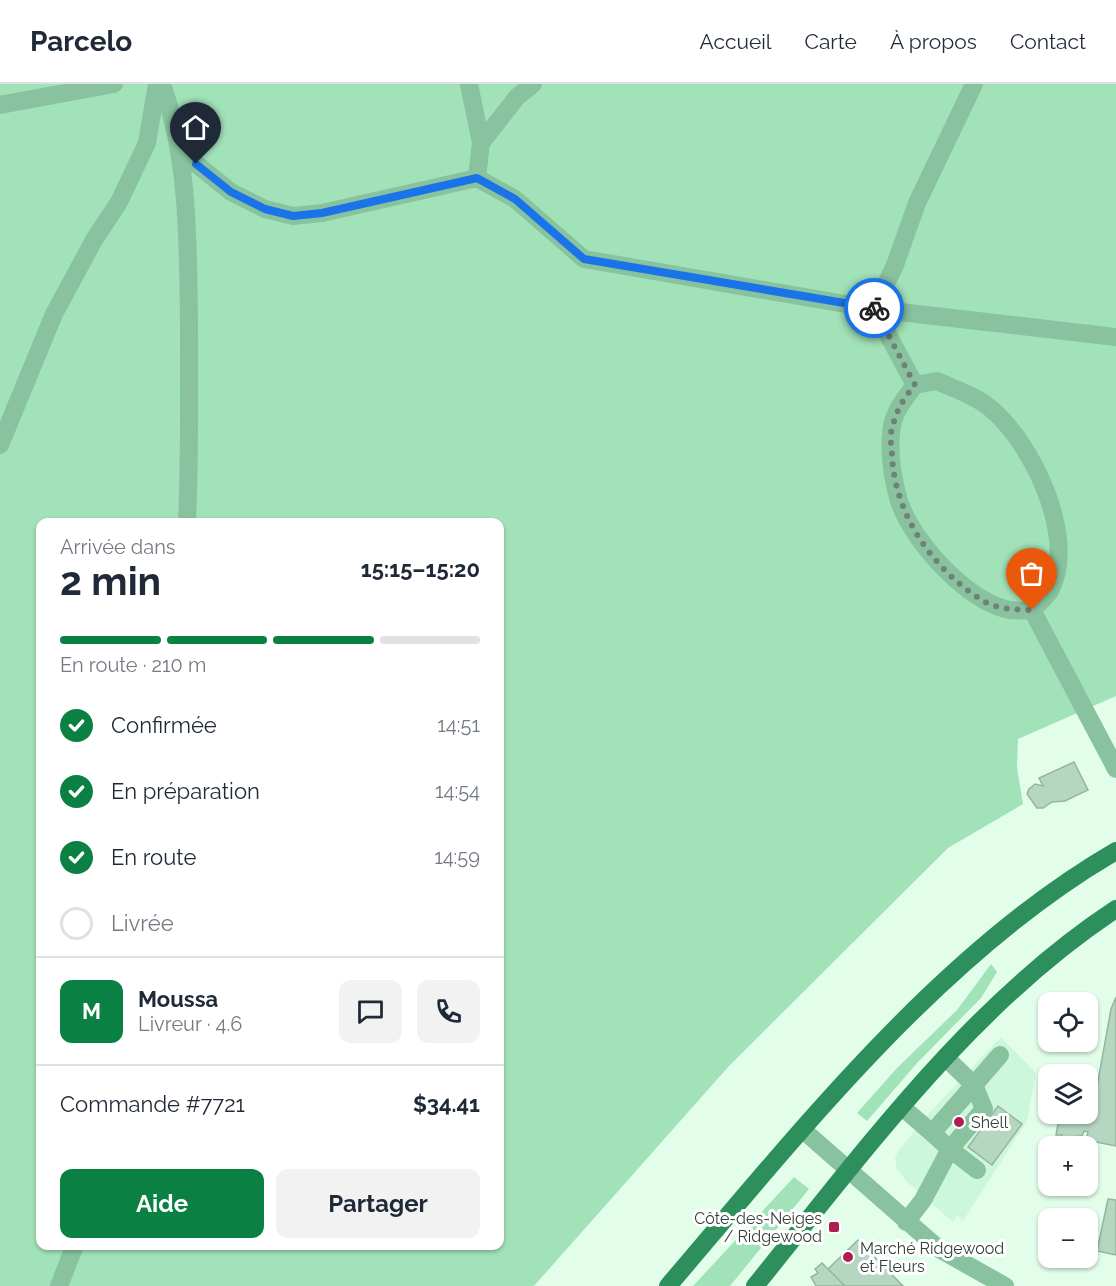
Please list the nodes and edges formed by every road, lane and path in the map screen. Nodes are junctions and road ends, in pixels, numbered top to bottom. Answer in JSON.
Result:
{"nodes":[{"id":1,"x":114,"y":84,"type":"edge"},
{"id":2,"x":160,"y":84,"type":"edge"},
{"id":3,"x":469,"y":84,"type":"edge"},
{"id":4,"x":533,"y":84,"type":"edge"},
{"id":5,"x":974,"y":84,"type":"edge"},
{"id":6,"x":0,"y":105,"type":"edge"},
{"id":7,"x":481,"y":143,"type":"junction"},
{"id":8,"x":178,"y":150,"type":"junction"},
{"id":9,"x":477,"y":178,"type":"junction"},
{"id":10,"x":874,"y":309,"type":"junction"},
{"id":11,"x":1116,"y":337,"type":"edge"},
{"id":12,"x":915,"y":385,"type":"junction"},
{"id":13,"x":0,"y":445,"type":"edge"},
{"id":14,"x":187,"y":518,"type":"edge"},
{"id":15,"x":1032,"y":610,"type":"junction"},
{"id":16,"x":1116,"y":769,"type":"edge"},
{"id":17,"x":1116,"y":851,"type":"edge"},
{"id":18,"x":1116,"y":909,"type":"edge"},
{"id":19,"x":1000,"y":1055,"type":"dead end"},
{"id":20,"x":946,"y":1058,"type":"junction"},
{"id":21,"x":974,"y":1085,"type":"junction"},
{"id":22,"x":902,"y":1107,"type":"junction"},
{"id":23,"x":803,"y":1130,"type":"junction"},
{"id":24,"x":932,"y":1133,"type":"junction"},
{"id":25,"x":950,"y":1149,"type":"junction"},
{"id":26,"x":977,"y":1170,"type":"dead end"},
{"id":27,"x":849,"y":1171,"type":"junction"},
{"id":28,"x":906,"y":1222,"type":"junction"},
{"id":29,"x":73,"y":1250,"type":"edge"},
{"id":30,"x":60,"y":1286,"type":"edge"},
{"id":31,"x":668,"y":1286,"type":"edge"},
{"id":32,"x":755,"y":1286,"type":"edge"},
{"id":33,"x":1005,"y":1286,"type":"edge"}],
"edges":[{"from":1,"to":6,"type":"street"},
{"from":2,"to":8,"type":"street"},
{"from":2,"to":13,"type":"street"},
{"from":3,"to":7,"type":"street"},
{"from":4,"to":7,"type":"street"},
{"from":5,"to":10,"type":"street"},
{"from":7,"to":9,"type":"street"},
{"from":8,"to":9,"type":"street"},
{"from":8,"to":14,"type":"street"},
{"from":9,"to":10,"type":"street"},
{"from":10,"to":11,"type":"street"},
{"from":10,"to":12,"type":"street"},
{"from":12,"to":15,"type":"street"},
{"from":12,"to":15,"type":"street"},
{"from":15,"to":16,"type":"street"},
{"from":17,"to":23,"type":"main road"},
{"from":18,"to":20,"type":"main road"},
{"from":19,"to":21,"type":"street"},
{"from":20,"to":21,"type":"street"},
{"from":20,"to":22,"type":"main road"},
{"from":21,"to":24,"type":"street"},
{"from":21,"to":25,"type":"street"},
{"from":22,"to":24,"type":"street"},
{"from":22,"to":27,"type":"main road"},
{"from":23,"to":27,"type":"street"},
{"from":23,"to":31,"type":"main road"},
{"from":24,"to":25,"type":"street"},
{"from":25,"to":26,"type":"street"},
{"from":25,"to":28,"type":"street"},
{"from":27,"to":28,"type":"street"},
{"from":27,"to":32,"type":"main road"},
{"from":28,"to":33,"type":"street"},
{"from":29,"to":30,"type":"street"}]}
